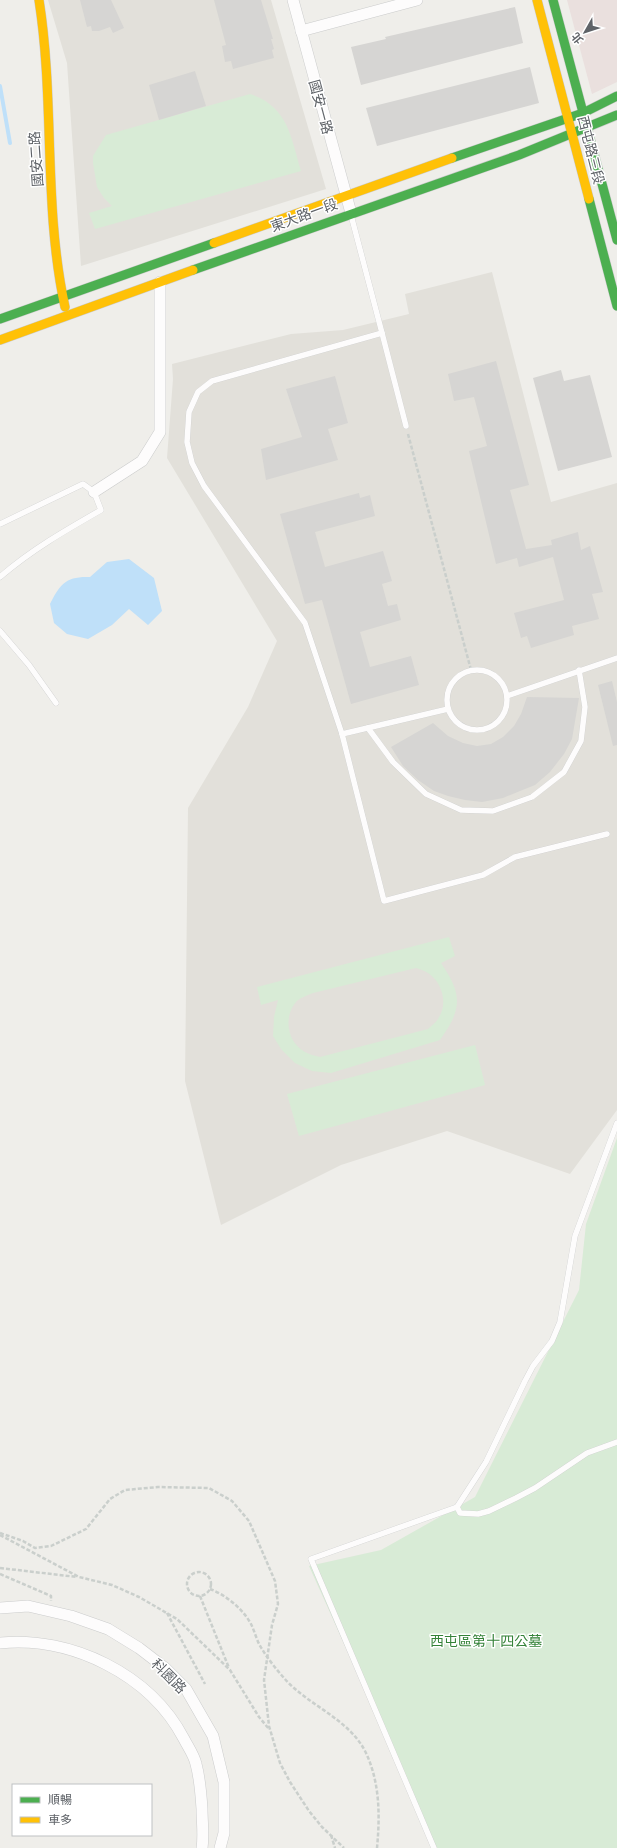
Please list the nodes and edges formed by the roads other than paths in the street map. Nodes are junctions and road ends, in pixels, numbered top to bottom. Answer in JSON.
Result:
{"nodes":[{"id":1,"x":39,"y":0,"type":"edge"},
{"id":2,"x":293,"y":0,"type":"edge"},
{"id":3,"x":417,"y":0,"type":"edge"},
{"id":4,"x":537,"y":0,"type":"edge"},
{"id":5,"x":553,"y":0,"type":"edge"},
{"id":6,"x":301,"y":31,"type":"junction"},
{"id":7,"x":617,"y":96,"type":"edge"},
{"id":8,"x":583,"y":113,"type":"junction"},
{"id":9,"x":617,"y":115,"type":"edge"},
{"id":10,"x":569,"y":117,"type":"junction"},
{"id":11,"x":587,"y":129,"type":"junction"},
{"id":12,"x":572,"y":135,"type":"junction"},
{"id":13,"x":345,"y":197,"type":"junction"},
{"id":14,"x":351,"y":213,"type":"junction"},
{"id":15,"x":617,"y":240,"type":"edge"},
{"id":16,"x":160,"y":282,"type":"junction"},
{"id":17,"x":63,"y":298,"type":"junction"},
{"id":18,"x":617,"y":306,"type":"edge"},
{"id":19,"x":68,"y":316,"type":"junction"},
{"id":20,"x":0,"y":319,"type":"edge"},
{"id":21,"x":382,"y":333,"type":"junction"},
{"id":22,"x":0,"y":340,"type":"edge"},
{"id":23,"x":406,"y":426,"type":"road end"},
{"id":24,"x":94,"y":492,"type":"junction"},
{"id":25,"x":0,"y":524,"type":"edge"},
{"id":26,"x":0,"y":577,"type":"edge"},
{"id":27,"x":0,"y":631,"type":"edge"},
{"id":28,"x":617,"y":658,"type":"edge"},
{"id":29,"x":579,"y":670,"type":"junction"},
{"id":30,"x":507,"y":696,"type":"junction"},
{"id":31,"x":56,"y":703,"type":"dead end"},
{"id":32,"x":448,"y":709,"type":"junction"},
{"id":33,"x":368,"y":728,"type":"junction"},
{"id":34,"x":342,"y":734,"type":"junction"},
{"id":35,"x":608,"y":834,"type":"dead end"},
{"id":36,"x":617,"y":1123,"type":"edge"},
{"id":37,"x":617,"y":1442,"type":"edge"},
{"id":38,"x":457,"y":1508,"type":"junction"},
{"id":39,"x":0,"y":1608,"type":"edge"},
{"id":40,"x":0,"y":1643,"type":"edge"},
{"id":41,"x":202,"y":1848,"type":"edge"},
{"id":42,"x":220,"y":1848,"type":"edge"},
{"id":43,"x":434,"y":1848,"type":"edge"}],
"edges":[{"from":1,"to":17,"type":"street","name":"國安二路"},
{"from":2,"to":6,"type":"street","name":"國安一路"},
{"from":3,"to":6,"type":"street"},
{"from":4,"to":10,"type":"street","name":"西屯路三段"},
{"from":5,"to":8,"type":"street","name":"西屯路三段"},
{"from":6,"to":13,"type":"street","name":"國安一路"},
{"from":7,"to":8,"type":"street","name":"東大路一段"},
{"from":8,"to":10,"type":"street","name":"東大路一段"},
{"from":8,"to":11,"type":"street","name":"西屯路三段"},
{"from":9,"to":11,"type":"street","name":"東大路一段"},
{"from":10,"to":12,"type":"street","name":"西屯路三段"},
{"from":10,"to":13,"type":"street","name":"東大路一段"},
{"from":11,"to":12,"type":"street","name":"東大路一段"},
{"from":11,"to":15,"type":"street","name":"西屯路三段"},
{"from":12,"to":14,"type":"street","name":"東大路一段"},
{"from":12,"to":18,"type":"street","name":"西屯路三段"},
{"from":13,"to":14,"type":"street","name":"國安一路"},
{"from":13,"to":17,"type":"street","name":"東大路一段"},
{"from":14,"to":16,"type":"street","name":"東大路一段"},
{"from":14,"to":21,"type":"lane"},
{"from":16,"to":19,"type":"street","name":"東大路一段"},
{"from":16,"to":24,"type":"street"},
{"from":17,"to":19,"type":"street","name":"國安二路"},
{"from":17,"to":20,"type":"street","name":"東大路一段"},
{"from":19,"to":22,"type":"street","name":"東大路一段"},
{"from":21,"to":23,"type":"lane"},
{"from":21,"to":34,"type":"lane"},
{"from":24,"to":25,"type":"lane"},
{"from":24,"to":26,"type":"lane"},
{"from":27,"to":31,"type":"lane"},
{"from":28,"to":29,"type":"lane"},
{"from":29,"to":30,"type":"lane"},
{"from":29,"to":33,"type":"lane"},
{"from":30,"to":32,"type":"lane"},
{"from":30,"to":32,"type":"lane"},
{"from":32,"to":33,"type":"lane"},
{"from":33,"to":34,"type":"lane"},
{"from":34,"to":35,"type":"lane"},
{"from":36,"to":38,"type":"lane"},
{"from":37,"to":38,"type":"lane"},
{"from":38,"to":43,"type":"lane"},
{"from":39,"to":42,"type":"street","name":"科園路"},
{"from":40,"to":41,"type":"street","name":"科園路"}]}
